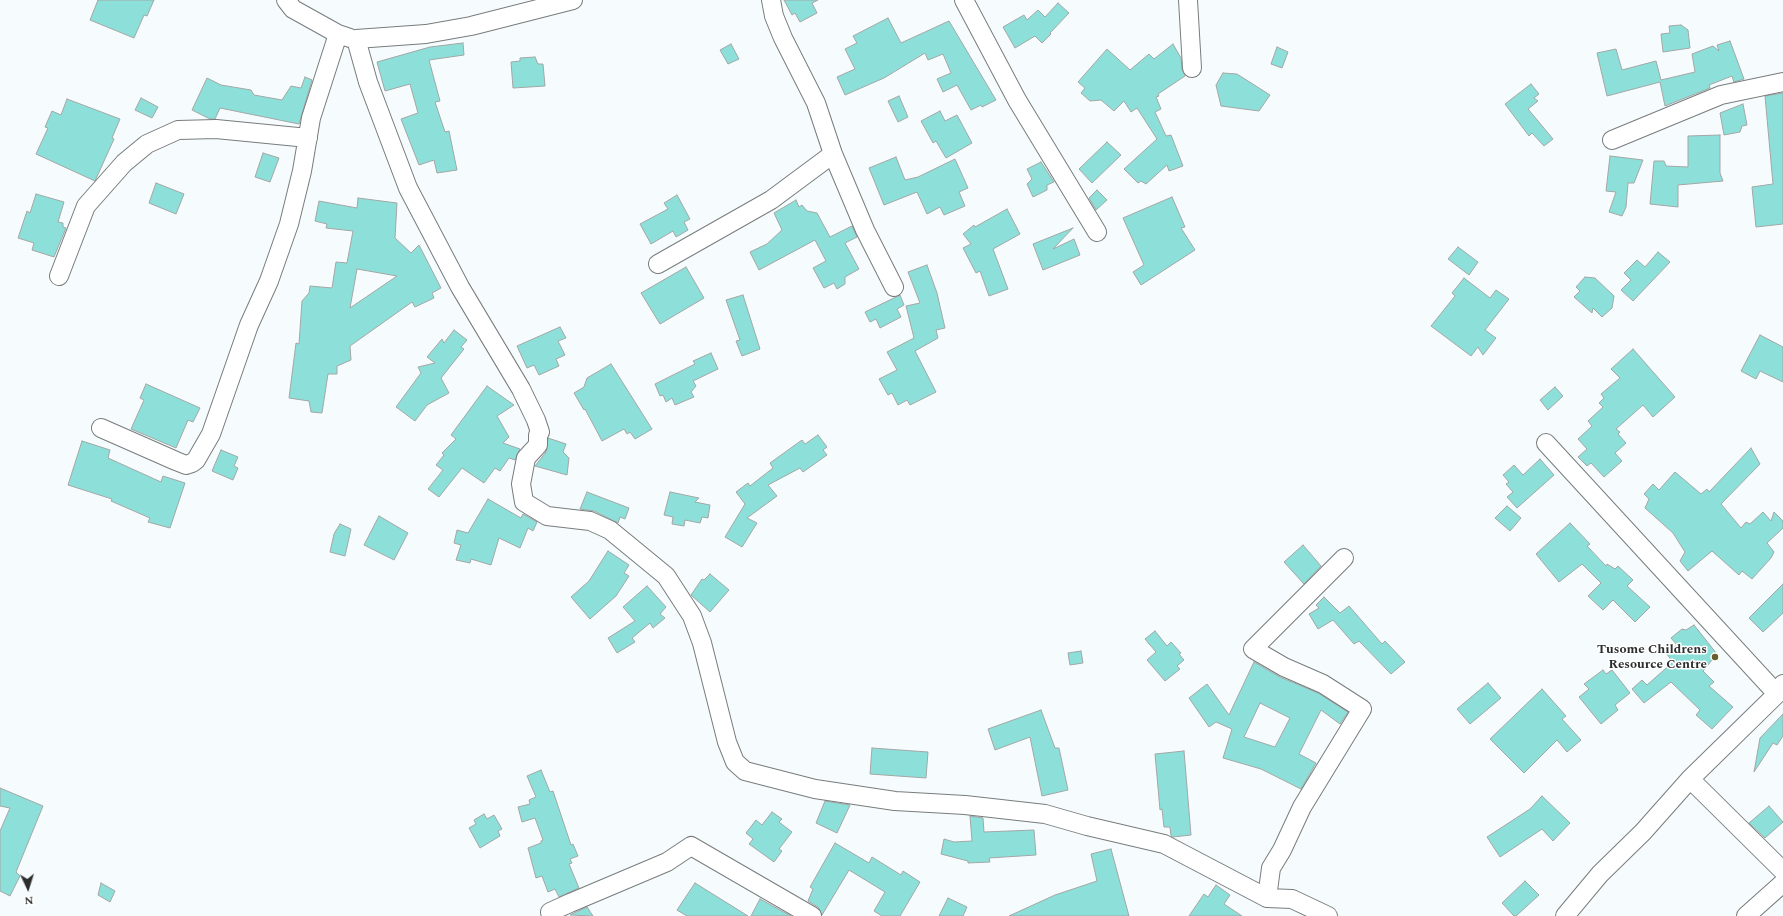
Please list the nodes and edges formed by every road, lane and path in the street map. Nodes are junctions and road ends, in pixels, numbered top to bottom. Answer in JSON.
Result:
{"nodes":[{"id":1,"x":286,"y":0,"type":"edge"},
{"id":2,"x":572,"y":0,"type":"edge"},
{"id":3,"x":771,"y":0,"type":"edge"},
{"id":4,"x":964,"y":0,"type":"edge"},
{"id":5,"x":1188,"y":0,"type":"edge"},
{"id":6,"x":338,"y":34,"type":"junction"},
{"id":7,"x":356,"y":39,"type":"junction"},
{"id":8,"x":1192,"y":68,"type":"dead end"},
{"id":9,"x":1783,"y":82,"type":"edge"},
{"id":10,"x":308,"y":138,"type":"junction"},
{"id":11,"x":1612,"y":140,"type":"dead end"},
{"id":12,"x":833,"y":154,"type":"junction"},
{"id":13,"x":1097,"y":232,"type":"dead end"},
{"id":14,"x":658,"y":264,"type":"dead end"},
{"id":15,"x":59,"y":276,"type":"dead end"},
{"id":16,"x":894,"y":287,"type":"dead end"},
{"id":17,"x":101,"y":428,"type":"dead end"},
{"id":18,"x":1546,"y":443,"type":"dead end"},
{"id":19,"x":1344,"y":558,"type":"dead end"},
{"id":20,"x":1780,"y":689,"type":"edge"},
{"id":21,"x":1690,"y":779,"type":"junction"},
{"id":22,"x":1783,"y":871,"type":"edge"},
{"id":23,"x":1783,"y":883,"type":"edge"},
{"id":24,"x":1267,"y":898,"type":"junction"},
{"id":25,"x":551,"y":916,"type":"edge"},
{"id":26,"x":812,"y":916,"type":"edge"},
{"id":27,"x":1328,"y":916,"type":"edge"},
{"id":28,"x":1565,"y":916,"type":"edge"},
{"id":29,"x":1746,"y":916,"type":"edge"}],
"edges":[{"from":1,"to":6,"type":"street"},
{"from":2,"to":7,"type":"street"},
{"from":3,"to":12,"type":"street"},
{"from":4,"to":13,"type":"street"},
{"from":5,"to":8,"type":"street"},
{"from":6,"to":7,"type":"street"},
{"from":6,"to":10,"type":"street"},
{"from":7,"to":24,"type":"street"},
{"from":9,"to":11,"type":"street"},
{"from":10,"to":15,"type":"street"},
{"from":10,"to":17,"type":"street"},
{"from":12,"to":14,"type":"street"},
{"from":12,"to":16,"type":"street"},
{"from":18,"to":20,"type":"street"},
{"from":19,"to":24,"type":"street"},
{"from":20,"to":21,"type":"street"},
{"from":21,"to":22,"type":"street"},
{"from":21,"to":28,"type":"street"},
{"from":23,"to":29,"type":"street"},
{"from":24,"to":27,"type":"street"},
{"from":25,"to":26,"type":"street"}]}
